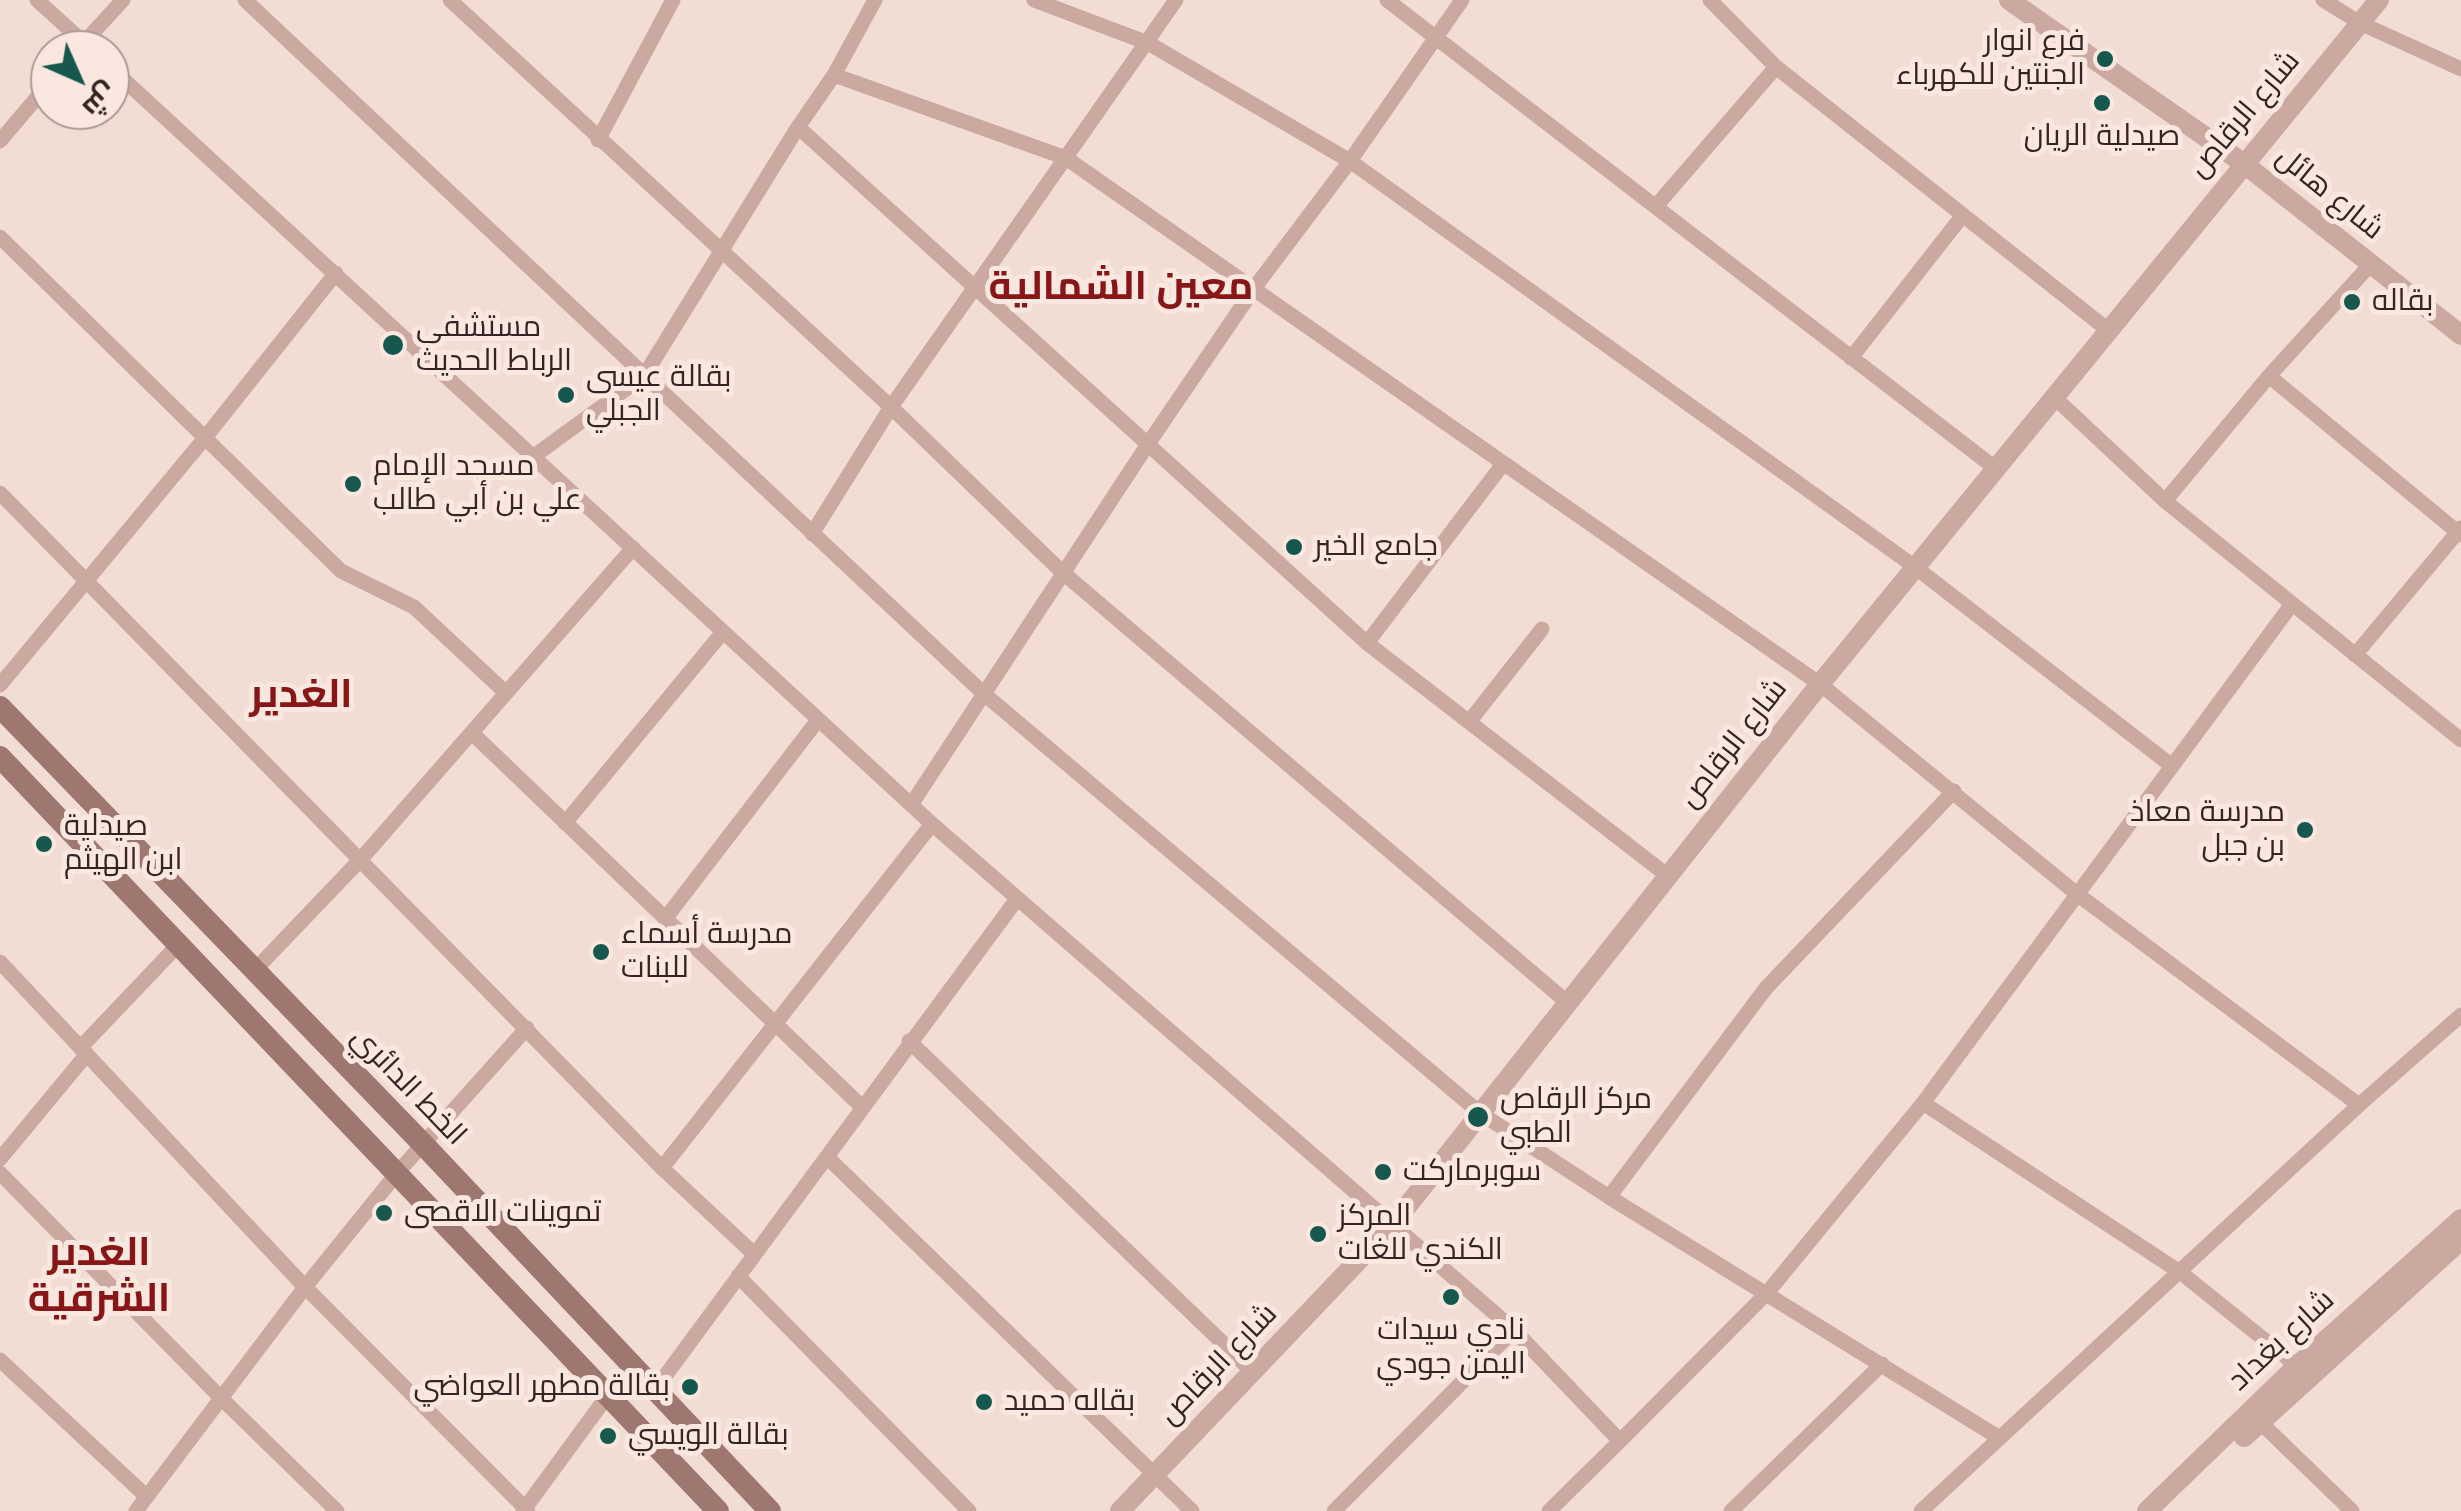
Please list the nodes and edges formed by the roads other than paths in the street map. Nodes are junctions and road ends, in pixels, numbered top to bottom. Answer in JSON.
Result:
{"nodes":[{"id":1,"x":36,"y":0,"type":"edge"},
{"id":2,"x":123,"y":0,"type":"edge"},
{"id":3,"x":245,"y":0,"type":"edge"},
{"id":4,"x":450,"y":0,"type":"edge"},
{"id":5,"x":673,"y":0,"type":"edge"},
{"id":6,"x":876,"y":0,"type":"edge"},
{"id":7,"x":1034,"y":0,"type":"edge"},
{"id":8,"x":1176,"y":0,"type":"edge"},
{"id":9,"x":1387,"y":0,"type":"edge"},
{"id":10,"x":1462,"y":0,"type":"edge"},
{"id":11,"x":1710,"y":0,"type":"edge"},
{"id":12,"x":2009,"y":0,"type":"edge"},
{"id":13,"x":2323,"y":0,"type":"edge"},
{"id":14,"x":2379,"y":0,"type":"edge"},
{"id":15,"x":2360,"y":24,"type":"junction"},
{"id":16,"x":66,"y":30,"type":"edge"},
{"id":17,"x":99,"y":30,"type":"edge"},
{"id":18,"x":1436,"y":35,"type":"junction"},
{"id":19,"x":1148,"y":43,"type":"junction"},
{"id":20,"x":1776,"y":67,"type":"junction"},
{"id":21,"x":2461,"y":70,"type":"edge"},
{"id":22,"x":834,"y":74,"type":"junction"},
{"id":23,"x":130,"y":85,"type":"edge"},
{"id":24,"x":30,"y":106,"type":"edge"},
{"id":25,"x":798,"y":127,"type":"junction"},
{"id":26,"x":598,"y":140,"type":"junction"},
{"id":27,"x":0,"y":141,"type":"edge"},
{"id":28,"x":1066,"y":158,"type":"junction"},
{"id":29,"x":1350,"y":160,"type":"junction"},
{"id":30,"x":2243,"y":163,"type":"junction"},
{"id":31,"x":1656,"y":206,"type":"junction"},
{"id":32,"x":1964,"y":215,"type":"junction"},
{"id":33,"x":0,"y":237,"type":"edge"},
{"id":34,"x":720,"y":251,"type":"junction"},
{"id":35,"x":2370,"y":265,"type":"junction"},
{"id":36,"x":336,"y":273,"type":"junction"},
{"id":37,"x":1255,"y":287,"type":"junction"},
{"id":38,"x":976,"y":288,"type":"junction"},
{"id":39,"x":2108,"y":330,"type":"junction"},
{"id":40,"x":2461,"y":335,"type":"edge"},
{"id":41,"x":1850,"y":358,"type":"junction"},
{"id":42,"x":644,"y":376,"type":"junction"},
{"id":43,"x":2269,"y":376,"type":"junction"},
{"id":44,"x":2054,"y":398,"type":"junction"},
{"id":45,"x":892,"y":407,"type":"junction"},
{"id":46,"x":204,"y":439,"type":"junction"},
{"id":47,"x":1148,"y":444,"type":"junction"},
{"id":48,"x":534,"y":456,"type":"junction"},
{"id":49,"x":1503,"y":464,"type":"junction"},
{"id":50,"x":1995,"y":468,"type":"junction"},
{"id":51,"x":0,"y":493,"type":"edge"},
{"id":52,"x":2164,"y":501,"type":"junction"},
{"id":53,"x":2460,"y":532,"type":"edge"},
{"id":54,"x":812,"y":534,"type":"junction"},
{"id":55,"x":633,"y":548,"type":"junction"},
{"id":56,"x":1914,"y":567,"type":"junction"},
{"id":57,"x":1062,"y":571,"type":"junction"},
{"id":58,"x":85,"y":581,"type":"junction"},
{"id":59,"x":2292,"y":604,"type":"junction"},
{"id":60,"x":1542,"y":630,"type":"dead end"},
{"id":61,"x":723,"y":632,"type":"junction"},
{"id":62,"x":1368,"y":642,"type":"junction"},
{"id":63,"x":2356,"y":655,"type":"junction"},
{"id":64,"x":1820,"y":684,"type":"junction"},
{"id":65,"x":0,"y":685,"type":"edge"},
{"id":66,"x":506,"y":693,"type":"junction"},
{"id":67,"x":983,"y":693,"type":"junction"},
{"id":68,"x":0,"y":707,"type":"edge"},
{"id":69,"x":818,"y":720,"type":"junction"},
{"id":70,"x":1469,"y":722,"type":"junction"},
{"id":71,"x":472,"y":733,"type":"junction"},
{"id":72,"x":2461,"y":740,"type":"edge"},
{"id":73,"x":0,"y":758,"type":"edge"},
{"id":74,"x":2172,"y":766,"type":"junction"},
{"id":75,"x":1954,"y":791,"type":"junction"},
{"id":76,"x":911,"y":805,"type":"junction"},
{"id":77,"x":565,"y":823,"type":"junction"},
{"id":78,"x":932,"y":824,"type":"junction"},
{"id":79,"x":361,"y":858,"type":"junction"},
{"id":80,"x":1668,"y":876,"type":"junction"},
{"id":81,"x":2077,"y":894,"type":"junction"},
{"id":82,"x":1016,"y":899,"type":"junction"},
{"id":83,"x":665,"y":919,"type":"junction"},
{"id":84,"x":179,"y":944,"type":"junction"},
{"id":85,"x":0,"y":962,"type":"edge"},
{"id":86,"x":253,"y":972,"type":"junction"},
{"id":87,"x":1568,"y":1003,"type":"junction"},
{"id":88,"x":2461,"y":1015,"type":"edge"},
{"id":89,"x":774,"y":1022,"type":"junction"},
{"id":90,"x":527,"y":1028,"type":"junction"},
{"id":91,"x":909,"y":1041,"type":"junction"},
{"id":92,"x":84,"y":1050,"type":"junction"},
{"id":93,"x":1923,"y":1103,"type":"junction"},
{"id":94,"x":2359,"y":1105,"type":"junction"},
{"id":95,"x":861,"y":1106,"type":"junction"},
{"id":96,"x":1480,"y":1113,"type":"junction"},
{"id":97,"x":422,"y":1142,"type":"junction"},
{"id":98,"x":828,"y":1157,"type":"junction"},
{"id":99,"x":0,"y":1159,"type":"edge"},
{"id":100,"x":662,"y":1168,"type":"junction"},
{"id":101,"x":398,"y":1172,"type":"junction"},
{"id":102,"x":0,"y":1173,"type":"edge"},
{"id":103,"x":1608,"y":1197,"type":"junction"},
{"id":104,"x":2461,"y":1218,"type":"edge"},
{"id":105,"x":1393,"y":1224,"type":"junction"},
{"id":106,"x":2461,"y":1240,"type":"edge"},
{"id":107,"x":752,"y":1253,"type":"junction"},
{"id":108,"x":2180,"y":1272,"type":"junction"},
{"id":109,"x":738,"y":1276,"type":"junction"},
{"id":110,"x":305,"y":1287,"type":"junction"},
{"id":111,"x":1767,"y":1292,"type":"junction"},
{"id":112,"x":1514,"y":1330,"type":"junction"},
{"id":113,"x":0,"y":1360,"type":"edge"},
{"id":114,"x":1882,"y":1364,"type":"junction"},
{"id":115,"x":2304,"y":1371,"type":"junction"},
{"id":116,"x":1254,"y":1373,"type":"junction"},
{"id":117,"x":654,"y":1391,"type":"junction"},
{"id":118,"x":608,"y":1395,"type":"junction"},
{"id":119,"x":222,"y":1400,"type":"junction"},
{"id":120,"x":2260,"y":1422,"type":"junction"},
{"id":121,"x":1998,"y":1436,"type":"junction"},
{"id":122,"x":1620,"y":1441,"type":"junction"},
{"id":123,"x":1154,"y":1476,"type":"junction"},
{"id":124,"x":146,"y":1496,"type":"junction"},
{"id":125,"x":332,"y":1509,"type":"edge"},
{"id":126,"x":525,"y":1510,"type":"edge"},
{"id":127,"x":136,"y":1511,"type":"edge"},
{"id":128,"x":718,"y":1511,"type":"edge"},
{"id":129,"x":770,"y":1511,"type":"edge"},
{"id":130,"x":969,"y":1511,"type":"edge"},
{"id":131,"x":1120,"y":1511,"type":"edge"},
{"id":132,"x":1192,"y":1511,"type":"edge"},
{"id":133,"x":1334,"y":1511,"type":"edge"},
{"id":134,"x":1549,"y":1511,"type":"edge"},
{"id":135,"x":1731,"y":1511,"type":"edge"},
{"id":136,"x":1921,"y":1511,"type":"edge"},
{"id":137,"x":2147,"y":1511,"type":"edge"},
{"id":138,"x":2167,"y":1511,"type":"edge"},
{"id":139,"x":2352,"y":1511,"type":"edge"}],
"edges":[{"from":1,"to":16,"type":"street"},
{"from":2,"to":17,"type":"street"},
{"from":3,"to":42,"type":"street"},
{"from":4,"to":26,"type":"street"},
{"from":5,"to":26,"type":"street"},
{"from":6,"to":22,"type":"street"},
{"from":7,"to":19,"type":"street"},
{"from":8,"to":19,"type":"street"},
{"from":9,"to":18,"type":"street"},
{"from":10,"to":18,"type":"street"},
{"from":11,"to":20,"type":"street"},
{"from":12,"to":30,"type":"street","name":"شارع هائل"},
{"from":13,"to":15,"type":"street"},
{"from":14,"to":15,"type":"street","name":"شارع الرقاص"},
{"from":15,"to":21,"type":"street"},
{"from":15,"to":30,"type":"street","name":"شارع الرقاص"},
{"from":18,"to":29,"type":"street"},
{"from":18,"to":31,"type":"street"},
{"from":19,"to":28,"type":"street"},
{"from":19,"to":29,"type":"street"},
{"from":20,"to":31,"type":"street"},
{"from":20,"to":32,"type":"street"},
{"from":22,"to":25,"type":"street"},
{"from":22,"to":28,"type":"street"},
{"from":23,"to":36,"type":"street"},
{"from":24,"to":27,"type":"street"},
{"from":25,"to":34,"type":"street"},
{"from":25,"to":38,"type":"street"},
{"from":26,"to":34,"type":"street"},
{"from":28,"to":37,"type":"street"},
{"from":28,"to":38,"type":"street"},
{"from":29,"to":37,"type":"street"},
{"from":29,"to":56,"type":"street"},
{"from":30,"to":35,"type":"street","name":"شارع هائل"},
{"from":30,"to":39,"type":"street","name":"شارع الرقاص"},
{"from":31,"to":41,"type":"street"},
{"from":32,"to":39,"type":"street"},
{"from":32,"to":41,"type":"street"},
{"from":33,"to":46,"type":"street"},
{"from":34,"to":42,"type":"street"},
{"from":34,"to":45,"type":"street"},
{"from":35,"to":40,"type":"street","name":"شارع هائل"},
{"from":35,"to":43,"type":"street"},
{"from":36,"to":46,"type":"street"},
{"from":36,"to":48,"type":"street"},
{"from":37,"to":47,"type":"street"},
{"from":37,"to":49,"type":"street"},
{"from":38,"to":45,"type":"street"},
{"from":38,"to":47,"type":"street"},
{"from":39,"to":44,"type":"street","name":"شارع الرقاص"},
{"from":41,"to":50,"type":"street"},
{"from":42,"to":48,"type":"street"},
{"from":42,"to":54,"type":"street"},
{"from":43,"to":52,"type":"street"},
{"from":43,"to":53,"type":"street"},
{"from":44,"to":50,"type":"street","name":"شارع الرقاص"},
{"from":44,"to":52,"type":"street"},
{"from":45,"to":54,"type":"street"},
{"from":45,"to":57,"type":"street"},
{"from":46,"to":58,"type":"street"},
{"from":46,"to":66,"type":"street"},
{"from":47,"to":57,"type":"street"},
{"from":47,"to":62,"type":"street"},
{"from":48,"to":55,"type":"street"},
{"from":49,"to":62,"type":"street"},
{"from":49,"to":64,"type":"street"},
{"from":50,"to":56,"type":"street","name":"شارع الرقاص"},
{"from":51,"to":58,"type":"street"},
{"from":52,"to":59,"type":"street"},
{"from":53,"to":63,"type":"street"},
{"from":54,"to":67,"type":"street"},
{"from":55,"to":61,"type":"street"},
{"from":55,"to":66,"type":"street"},
{"from":56,"to":64,"type":"street","name":"شارع الرقاص"},
{"from":56,"to":74,"type":"street"},
{"from":57,"to":67,"type":"street"},
{"from":57,"to":87,"type":"street"},
{"from":58,"to":65,"type":"street"},
{"from":58,"to":79,"type":"street"},
{"from":59,"to":63,"type":"street"},
{"from":59,"to":74,"type":"street"},
{"from":60,"to":70,"type":"street"},
{"from":61,"to":69,"type":"street"},
{"from":61,"to":77,"type":"street"},
{"from":62,"to":70,"type":"street"},
{"from":63,"to":72,"type":"street"},
{"from":64,"to":75,"type":"street"},
{"from":64,"to":80,"type":"street","name":"شارع الرقاص"},
{"from":66,"to":71,"type":"street"},
{"from":67,"to":76,"type":"street"},
{"from":67,"to":96,"type":"street"},
{"from":68,"to":86,"type":"main road","name":"الخط الدائري"},
{"from":69,"to":76,"type":"street"},
{"from":69,"to":83,"type":"street"},
{"from":70,"to":80,"type":"street"},
{"from":71,"to":77,"type":"street"},
{"from":71,"to":79,"type":"street"},
{"from":73,"to":84,"type":"main road"},
{"from":74,"to":81,"type":"street"},
{"from":75,"to":81,"type":"street"},
{"from":75,"to":103,"type":"street"},
{"from":76,"to":78,"type":"street"},
{"from":77,"to":83,"type":"street"},
{"from":78,"to":82,"type":"street"},
{"from":78,"to":89,"type":"street"},
{"from":79,"to":86,"type":"street"},
{"from":79,"to":90,"type":"street"},
{"from":80,"to":87,"type":"street","name":"شارع الرقاص"},
{"from":81,"to":93,"type":"street"},
{"from":81,"to":94,"type":"street"},
{"from":82,"to":91,"type":"street"},
{"from":82,"to":105,"type":"street"},
{"from":83,"to":89,"type":"street"},
{"from":84,"to":92,"type":"street"},
{"from":84,"to":101,"type":"main road"},
{"from":85,"to":92,"type":"street"},
{"from":86,"to":97,"type":"main road","name":"الخط الدائري"},
{"from":87,"to":96,"type":"street","name":"شارع الرقاص"},
{"from":88,"to":94,"type":"street"},
{"from":89,"to":95,"type":"street"},
{"from":89,"to":100,"type":"street"},
{"from":90,"to":97,"type":"street"},
{"from":90,"to":100,"type":"street"},
{"from":91,"to":95,"type":"street"},
{"from":91,"to":116,"type":"street"},
{"from":92,"to":99,"type":"street"},
{"from":92,"to":110,"type":"street"},
{"from":93,"to":108,"type":"street"},
{"from":93,"to":111,"type":"street"},
{"from":94,"to":108,"type":"street"},
{"from":95,"to":98,"type":"street"},
{"from":96,"to":103,"type":"street"},
{"from":96,"to":105,"type":"street","name":"شارع الرقاص"},
{"from":97,"to":101,"type":"street"},
{"from":97,"to":117,"type":"main road","name":"الخط الدائري"},
{"from":98,"to":107,"type":"street"},
{"from":98,"to":123,"type":"street"},
{"from":100,"to":107,"type":"street"},
{"from":101,"to":110,"type":"street"},
{"from":101,"to":118,"type":"main road"},
{"from":102,"to":119,"type":"street"},
{"from":103,"to":111,"type":"street"},
{"from":104,"to":115,"type":"street","name":"شارع بغداد"},
{"from":105,"to":112,"type":"street"},
{"from":105,"to":116,"type":"street","name":"شارع الرقاص"},
{"from":106,"to":115,"type":"street"},
{"from":107,"to":109,"type":"street"},
{"from":108,"to":115,"type":"street"},
{"from":108,"to":121,"type":"street"},
{"from":109,"to":117,"type":"street"},
{"from":109,"to":130,"type":"street"},
{"from":110,"to":119,"type":"street"},
{"from":110,"to":126,"type":"street"},
{"from":111,"to":114,"type":"street"},
{"from":111,"to":122,"type":"street"},
{"from":112,"to":122,"type":"street"},
{"from":112,"to":133,"type":"street"},
{"from":113,"to":124,"type":"street"},
{"from":114,"to":121,"type":"street"},
{"from":114,"to":135,"type":"street"},
{"from":115,"to":120,"type":"street"},
{"from":115,"to":137,"type":"street","name":"شارع بغداد"},
{"from":116,"to":123,"type":"street","name":"شارع الرقاص"},
{"from":117,"to":129,"type":"main road","name":"الخط الدائري"},
{"from":118,"to":126,"type":"street"},
{"from":118,"to":128,"type":"main road"},
{"from":119,"to":124,"type":"street"},
{"from":119,"to":125,"type":"street"},
{"from":120,"to":138,"type":"street"},
{"from":120,"to":139,"type":"street"},
{"from":121,"to":136,"type":"street"},
{"from":122,"to":134,"type":"street"},
{"from":123,"to":131,"type":"street","name":"شارع الرقاص"},
{"from":123,"to":132,"type":"street"},
{"from":124,"to":127,"type":"street"}]}
